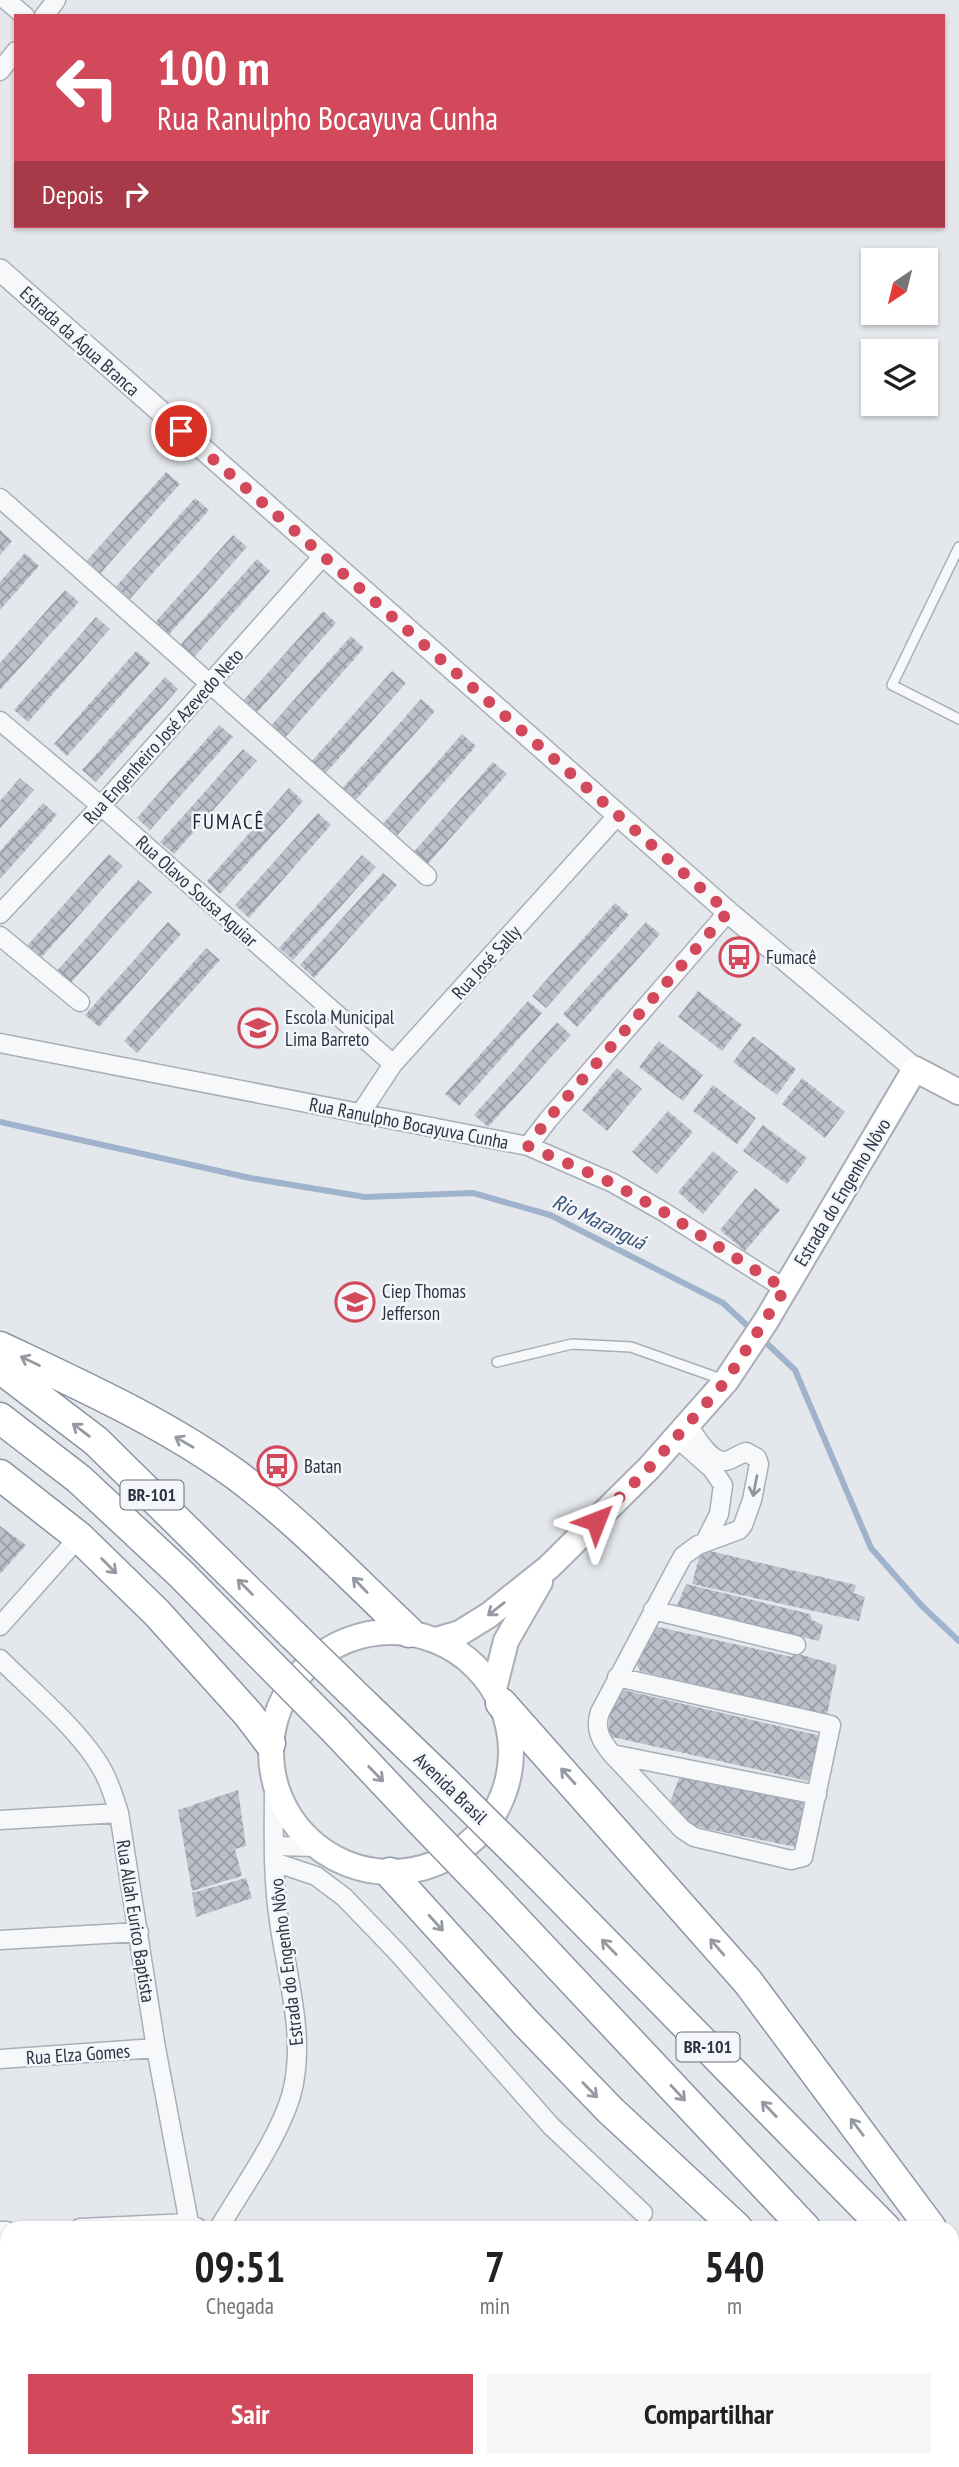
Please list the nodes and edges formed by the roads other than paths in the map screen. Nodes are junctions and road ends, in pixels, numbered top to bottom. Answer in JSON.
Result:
{"nodes":[{"id":1,"x":6,"y":0,"type":"edge"},
{"id":2,"x":23,"y":14,"type":"edge"},
{"id":3,"x":14,"y":54,"type":"edge"},
{"id":4,"x":0,"y":71,"type":"edge"},
{"id":5,"x":0,"y":270,"type":"edge"},
{"id":6,"x":0,"y":498,"type":"edge"},
{"id":7,"x":959,"y":547,"type":"edge"},
{"id":8,"x":323,"y":556,"type":"junction"},
{"id":9,"x":210,"y":684,"type":"junction"},
{"id":10,"x":959,"y":719,"type":"edge"},
{"id":11,"x":0,"y":721,"type":"edge"},
{"id":12,"x":101,"y":806,"type":"junction"},
{"id":13,"x":618,"y":816,"type":"junction"},
{"id":14,"x":427,"y":876,"type":"dead end"},
{"id":15,"x":728,"y":912,"type":"junction"},
{"id":16,"x":0,"y":914,"type":"edge"},
{"id":17,"x":0,"y":936,"type":"edge"},
{"id":18,"x":80,"y":1002,"type":"dead end"},
{"id":19,"x":0,"y":1043,"type":"edge"},
{"id":20,"x":393,"y":1065,"type":"junction"},
{"id":21,"x":915,"y":1069,"type":"junction"},
{"id":22,"x":959,"y":1092,"type":"edge"},
{"id":23,"x":360,"y":1114,"type":"junction"},
{"id":24,"x":528,"y":1146,"type":"junction"},
{"id":25,"x":785,"y":1289,"type":"junction"},
{"id":26,"x":0,"y":1347,"type":"edge"},
{"id":27,"x":497,"y":1363,"type":"dead end"},
{"id":28,"x":0,"y":1368,"type":"edge"},
{"id":29,"x":726,"y":1381,"type":"junction"},
{"id":30,"x":0,"y":1418,"type":"edge"},
{"id":31,"x":682,"y":1432,"type":"junction"},
{"id":32,"x":0,"y":1475,"type":"edge"},
{"id":33,"x":79,"y":1537,"type":"junction"},
{"id":34,"x":705,"y":1542,"type":"junction"},
{"id":35,"x":549,"y":1567,"type":"junction"},
{"id":36,"x":653,"y":1610,"type":"junction"},
{"id":37,"x":0,"y":1626,"type":"edge"},
{"id":38,"x":422,"y":1636,"type":"junction"},
{"id":39,"x":796,"y":1645,"type":"dead end"},
{"id":40,"x":0,"y":1659,"type":"edge"},
{"id":41,"x":617,"y":1677,"type":"junction"},
{"id":42,"x":497,"y":1696,"type":"junction"},
{"id":43,"x":270,"y":1743,"type":"junction"},
{"id":44,"x":612,"y":1754,"type":"junction"},
{"id":45,"x":274,"y":1782,"type":"junction"},
{"id":46,"x":817,"y":1795,"type":"junction"},
{"id":47,"x":119,"y":1813,"type":"junction"},
{"id":48,"x":0,"y":1820,"type":"edge"},
{"id":49,"x":317,"y":1847,"type":"junction"},
{"id":50,"x":274,"y":1854,"type":"junction"},
{"id":51,"x":390,"y":1873,"type":"junction"},
{"id":52,"x":139,"y":1932,"type":"junction"},
{"id":53,"x":0,"y":1940,"type":"edge"},
{"id":54,"x":156,"y":2048,"type":"junction"},
{"id":55,"x":0,"y":2059,"type":"edge"},
{"id":56,"x":643,"y":2213,"type":"dead end"},
{"id":57,"x":192,"y":2221,"type":"edge"},
{"id":58,"x":223,"y":2221,"type":"edge"},
{"id":59,"x":730,"y":2221,"type":"edge"},
{"id":60,"x":798,"y":2221,"type":"edge"},
{"id":61,"x":878,"y":2221,"type":"edge"},
{"id":62,"x":926,"y":2221,"type":"edge"}],
"edges":[{"from":1,"to":2,"type":"street"},
{"from":3,"to":4,"type":"street"},
{"from":5,"to":8,"type":"street","name":"Estrada da Água Branca"},
{"from":6,"to":9,"type":"street"},
{"from":7,"to":10,"type":"lane"},
{"from":8,"to":9,"type":"street","name":"Rua Engenheiro José Azevedo Neto"},
{"from":8,"to":13,"type":"street","name":"Estrada da Água Branca"},
{"from":9,"to":12,"type":"street","name":"Rua Engenheiro José Azevedo Neto"},
{"from":9,"to":14,"type":"street"},
{"from":11,"to":12,"type":"street","name":"Rua Olavo Sousa Aguiar"},
{"from":12,"to":16,"type":"street","name":"Rua Engenheiro José Azevedo Neto"},
{"from":12,"to":20,"type":"street","name":"Rua Olavo Sousa Aguiar"},
{"from":13,"to":15,"type":"street","name":"Estrada da Água Branca"},
{"from":13,"to":20,"type":"street","name":"Rua José Sally"},
{"from":15,"to":21,"type":"street","name":"Estrada da Água Branca"},
{"from":15,"to":24,"type":"street"},
{"from":17,"to":18,"type":"street"},
{"from":19,"to":23,"type":"street","name":"Rua Ranulpho Bocayuva Cunha"},
{"from":20,"to":23,"type":"street","name":"Rua José Sally"},
{"from":21,"to":22,"type":"main road","name":"Estrada da Água Branca"},
{"from":21,"to":25,"type":"main road","name":"Estrada do Engenho Nôvo"},
{"from":23,"to":24,"type":"street","name":"Rua Ranulpho Bocayuva Cunha"},
{"from":24,"to":25,"type":"street","name":"Rua Ranulpho Bocayuva Cunha"},
{"from":25,"to":29,"type":"main road","name":"Estrada do Engenho Nôvo"},
{"from":38,"to":26,"type":"highway","one_way":true},
{"from":27,"to":29,"type":"lane"},
{"from":61,"to":28,"type":"highway","name":"Avenida Brasil","number":"BR-101","one_way":true,"bridge":true},
{"from":29,"to":31,"type":"main road","name":"Estrada do Engenho Nôvo"},
{"from":30,"to":60,"type":"highway","number":"BR-101","one_way":true,"bridge":true},
{"from":31,"to":34,"type":"street"},
{"from":31,"to":34,"type":"street","one_way":true},
{"from":31,"to":35,"type":"main road","name":"Estrada do Engenho Nôvo"},
{"from":32,"to":33,"type":"highway"},
{"from":33,"to":37,"type":"street"},
{"from":33,"to":43,"type":"highway","one_way":true},
{"from":34,"to":36,"type":"street"},
{"from":35,"to":38,"type":"main road","name":"Estrada do Engenho Nôvo","one_way":true},
{"from":35,"to":42,"type":"main road","name":"Estrada do Engenho Nôvo"},
{"from":36,"to":39,"type":"street"},
{"from":36,"to":41,"type":"street"},
{"from":38,"to":42,"type":"main road"},
{"from":38,"to":43,"type":"main road"},
{"from":40,"to":47,"type":"street","name":"Rua Allah Eurico Baptista"},
{"from":41,"to":44,"type":"street"},
{"from":41,"to":46,"type":"street"},
{"from":42,"to":51,"type":"main road"},
{"from":62,"to":42,"type":"highway","one_way":true},
{"from":43,"to":45,"type":"main road"},
{"from":44,"to":46,"type":"street"},
{"from":44,"to":46,"type":"street"},
{"from":45,"to":49,"type":"main road"},
{"from":45,"to":50,"type":"street","name":"Estrada do Engenho Nôvo"},
{"from":47,"to":48,"type":"street"},
{"from":47,"to":52,"type":"street","name":"Rua Allah Eurico Baptista"},
{"from":49,"to":50,"type":"street"},
{"from":49,"to":51,"type":"main road"},
{"from":50,"to":56,"type":"street"},
{"from":50,"to":58,"type":"street","name":"Estrada do Engenho Nôvo"},
{"from":51,"to":59,"type":"highway","one_way":true},
{"from":52,"to":53,"type":"street"},
{"from":52,"to":54,"type":"street","name":"Rua Allah Eurico Baptista"},
{"from":54,"to":55,"type":"street","name":"Rua Elza Gomes"},
{"from":54,"to":57,"type":"street","name":"Rua Allah Eurico Baptista"}]}
